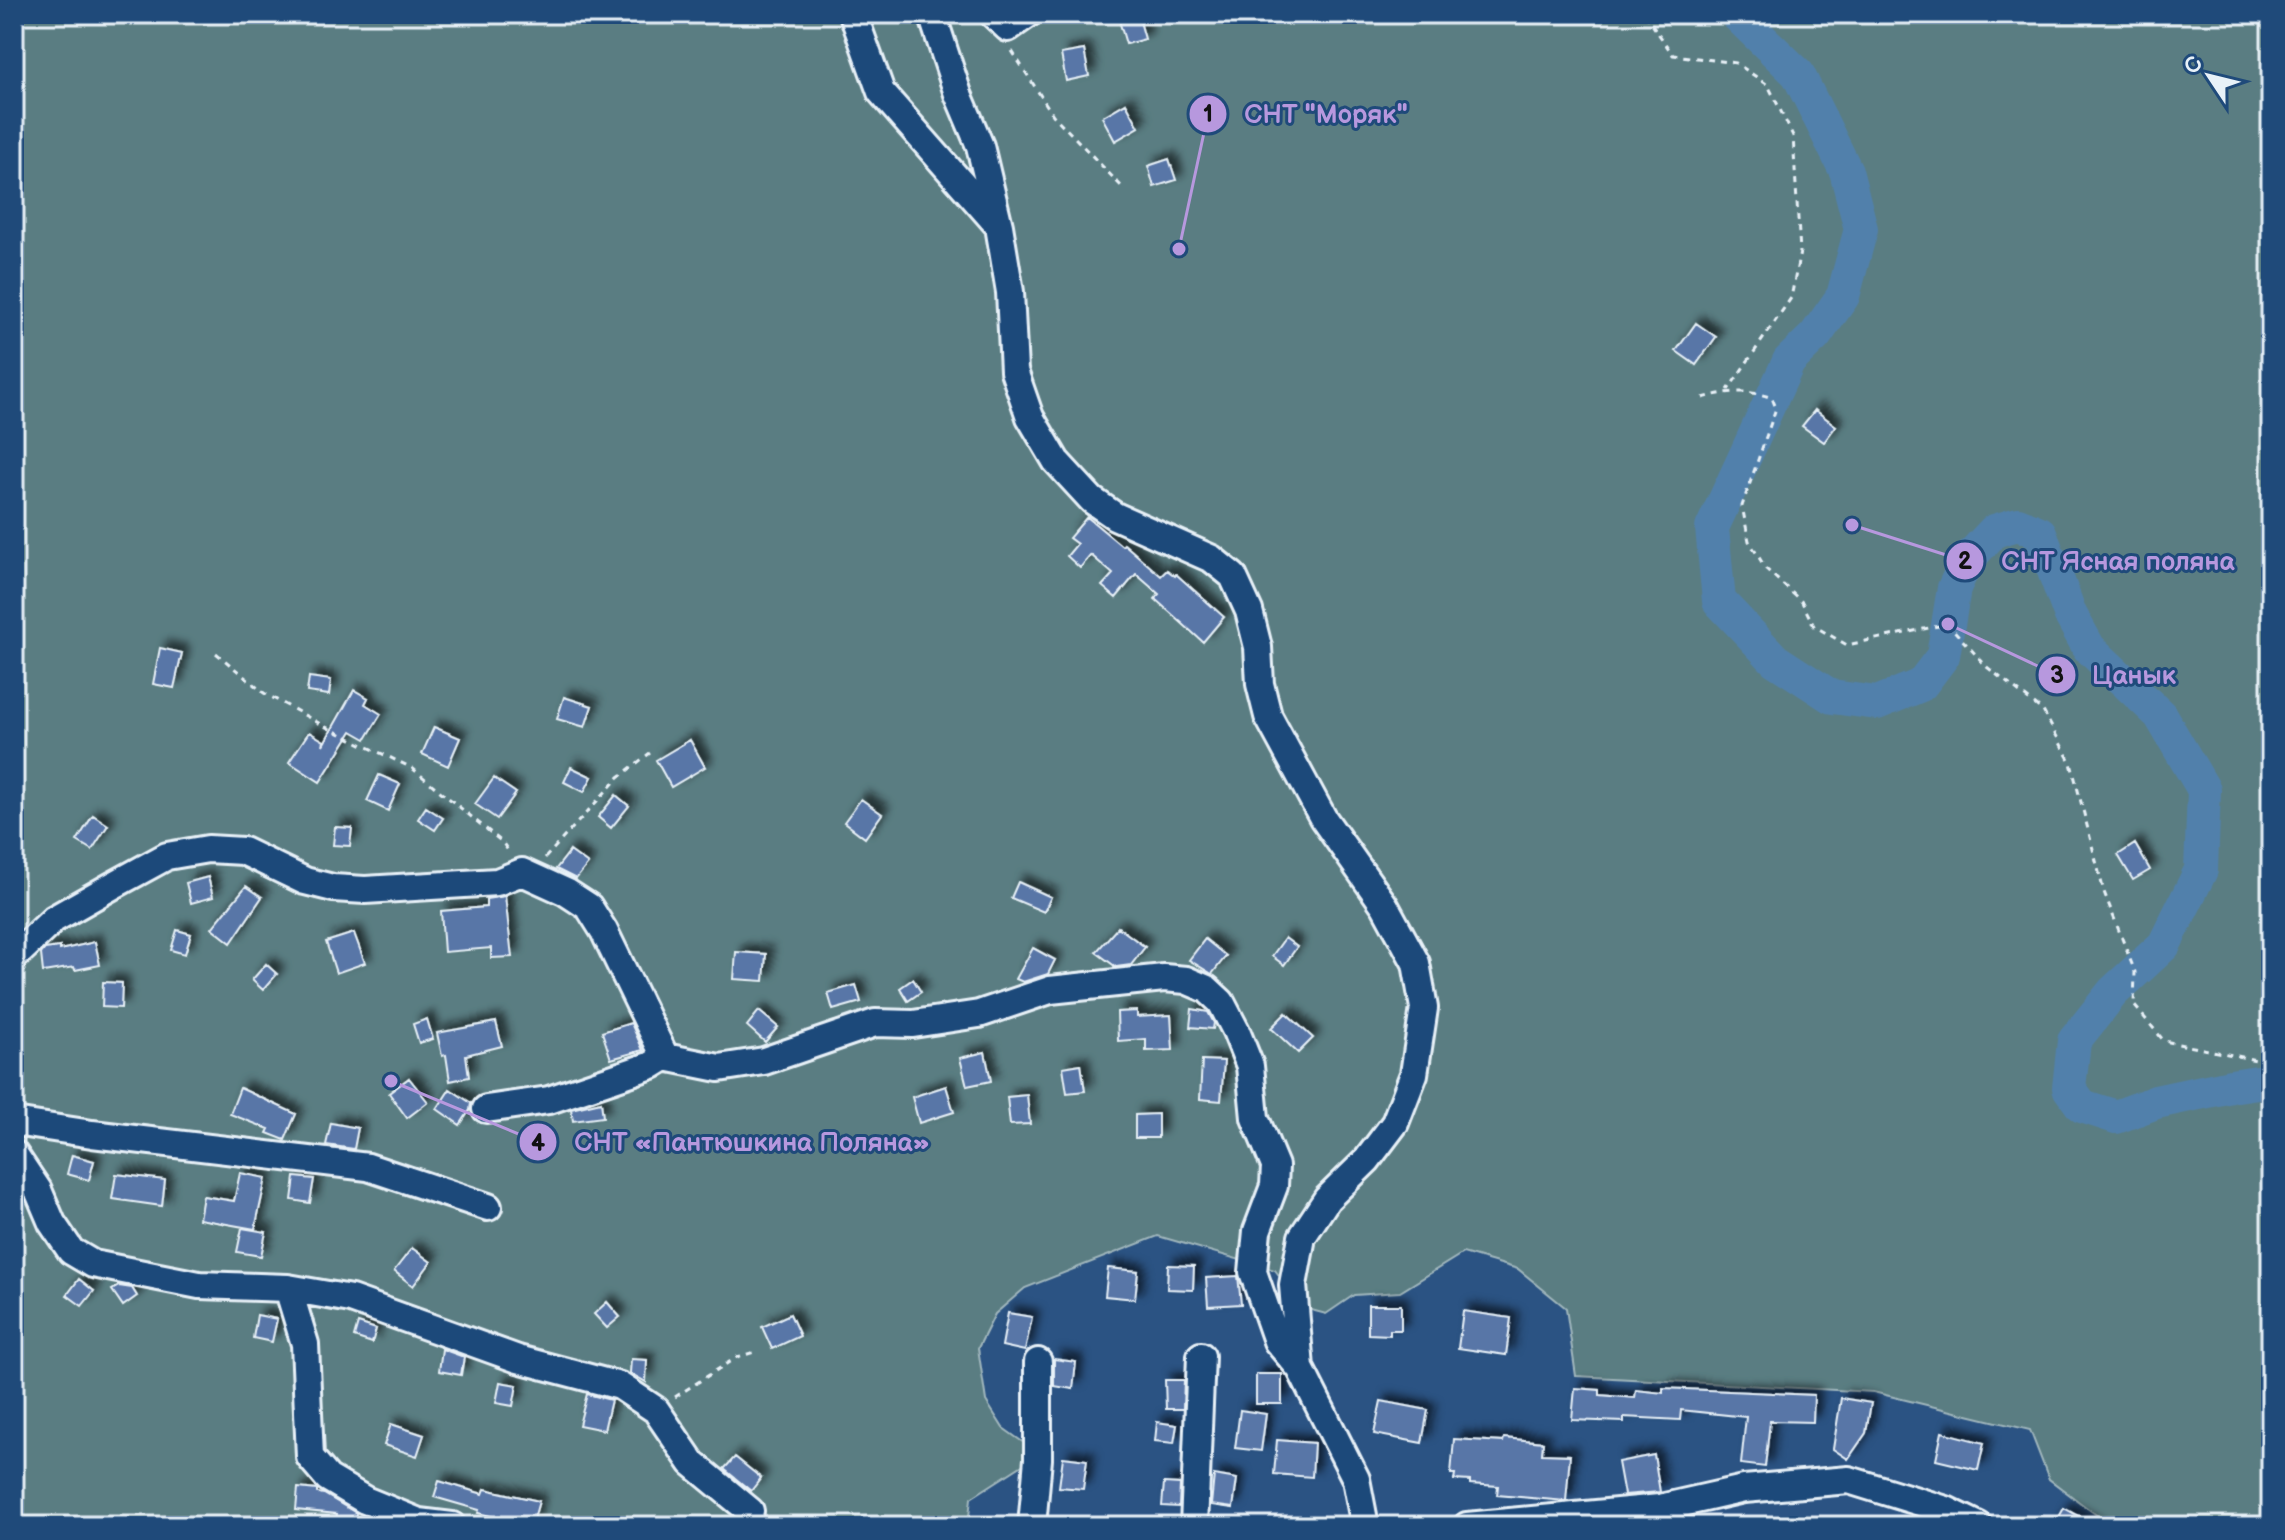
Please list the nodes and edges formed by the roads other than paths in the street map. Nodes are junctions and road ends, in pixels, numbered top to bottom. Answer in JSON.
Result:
{"nodes":[{"id":1,"x":853,"y":14,"type":"edge"},
{"id":2,"x":932,"y":14,"type":"edge"},
{"id":3,"x":999,"y":226,"type":"junction"},
{"id":4,"x":14,"y":957,"type":"edge"},
{"id":5,"x":665,"y":1057,"type":"junction"},
{"id":6,"x":486,"y":1109,"type":"dead end"},
{"id":7,"x":14,"y":1122,"type":"edge"},
{"id":8,"x":14,"y":1154,"type":"edge"},
{"id":9,"x":488,"y":1207,"type":"dead end"},
{"id":10,"x":288,"y":1288,"type":"junction"},
{"id":11,"x":1201,"y":1356,"type":"dead end"},
{"id":12,"x":1038,"y":1362,"type":"dead end"},
{"id":13,"x":1300,"y":1368,"type":"junction"},
{"id":14,"x":750,"y":1511,"type":"dead end"},
{"id":15,"x":1662,"y":1517,"type":"edge"},
{"id":16,"x":452,"y":1526,"type":"edge"},
{"id":17,"x":1032,"y":1526,"type":"edge"},
{"id":18,"x":1194,"y":1526,"type":"edge"},
{"id":19,"x":1365,"y":1526,"type":"edge"},
{"id":20,"x":1467,"y":1526,"type":"edge"},
{"id":21,"x":1979,"y":1526,"type":"edge"}],
"edges":[{"from":1,"to":3,"type":"street"},
{"from":2,"to":3,"type":"street"},
{"from":3,"to":13,"type":"street"},
{"from":4,"to":5,"type":"street"},
{"from":5,"to":6,"type":"street"},
{"from":5,"to":13,"type":"street"},
{"from":7,"to":9,"type":"street"},
{"from":8,"to":10,"type":"street"},
{"from":10,"to":14,"type":"street"},
{"from":10,"to":16,"type":"street"},
{"from":11,"to":18,"type":"street"},
{"from":12,"to":17,"type":"street"},
{"from":13,"to":19,"type":"street"},
{"from":15,"to":20,"type":"street"},
{"from":15,"to":21,"type":"street"}]}
